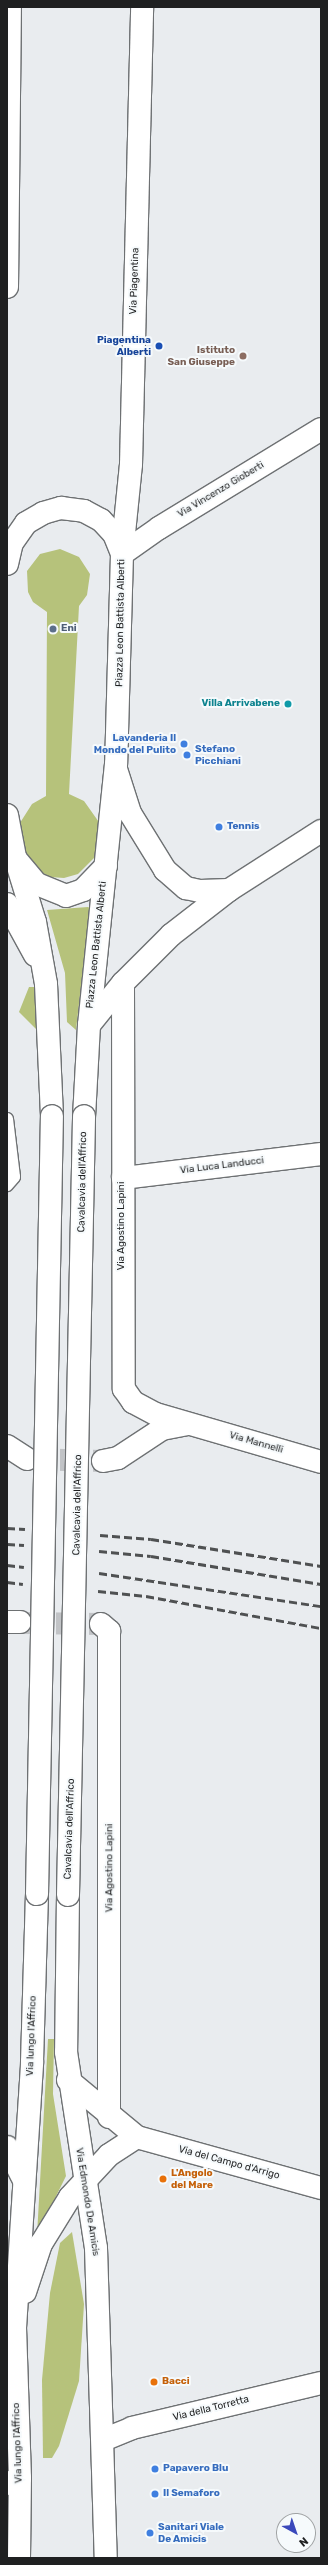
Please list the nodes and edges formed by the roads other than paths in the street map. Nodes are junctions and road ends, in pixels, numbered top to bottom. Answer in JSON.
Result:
{"nodes":[{"id":1,"x":10,"y":7,"type":"edge"},
{"id":2,"x":142,"y":7,"type":"edge"},
{"id":3,"x":7,"y":287,"type":"edge"},
{"id":4,"x":321,"y":429,"type":"edge"},
{"id":5,"x":122,"y":554,"type":"junction"},
{"id":6,"x":7,"y":555,"type":"edge"},
{"id":7,"x":116,"y":764,"type":"junction"},
{"id":8,"x":7,"y":815,"type":"edge"},
{"id":9,"x":321,"y":831,"type":"edge"},
{"id":10,"x":15,"y":857,"type":"junction"},
{"id":11,"x":106,"y":866,"type":"junction"},
{"id":12,"x":229,"y":890,"type":"junction"},
{"id":13,"x":7,"y":904,"type":"edge"},
{"id":14,"x":123,"y":983,"type":"junction"},
{"id":15,"x":46,"y":984,"type":"junction"},
{"id":16,"x":89,"y":1025,"type":"junction"},
{"id":17,"x":84,"y":1116,"type":"joint"},
{"id":18,"x":7,"y":1119,"type":"edge"},
{"id":19,"x":321,"y":1154,"type":"edge"},
{"id":20,"x":122,"y":1178,"type":"junction"},
{"id":21,"x":7,"y":1185,"type":"edge"},
{"id":22,"x":192,"y":1425,"type":"junction"},
{"id":23,"x":103,"y":1461,"type":"tunnel mouth"},
{"id":24,"x":321,"y":1462,"type":"edge"},
{"id":25,"x":101,"y":1624,"type":"dead end"},
{"id":26,"x":37,"y":1894,"type":"joint"},
{"id":27,"x":68,"y":1895,"type":"joint"},
{"id":28,"x":68,"y":2080,"type":"junction"},
{"id":29,"x":109,"y":2117,"type":"junction"},
{"id":30,"x":137,"y":2137,"type":"junction"},
{"id":31,"x":7,"y":2147,"type":"edge"},
{"id":32,"x":23,"y":2178,"type":"junction"},
{"id":33,"x":84,"y":2180,"type":"junction"},
{"id":34,"x":321,"y":2188,"type":"edge"},
{"id":35,"x":15,"y":2328,"type":"junction"},
{"id":36,"x":321,"y":2383,"type":"edge"},
{"id":37,"x":103,"y":2440,"type":"junction"},
{"id":38,"x":14,"y":2481,"type":"edge"},
{"id":39,"x":18,"y":2558,"type":"edge"},
{"id":40,"x":106,"y":2558,"type":"edge"}],
"edges":[{"from":1,"to":3,"type":"street"},
{"from":2,"to":5,"type":"street","name":"Via Piagentina"},
{"from":4,"to":5,"type":"street","name":"Via Vincenzo Gioberti"},
{"from":5,"to":6,"type":"street","name":"Piazza Leon Battista Alberti"},
{"from":5,"to":7,"type":"street","name":"Piazza Leon Battista Alberti"},
{"from":7,"to":11,"type":"street","name":"Piazza Leon Battista Alberti"},
{"from":7,"to":12,"type":"street","name":"Piazza Leon Battista Alberti"},
{"from":8,"to":10,"type":"street","name":"Piazza Leon Battista Alberti"},
{"from":9,"to":12,"type":"street"},
{"from":10,"to":11,"type":"street","name":"Piazza Leon Battista Alberti"},
{"from":10,"to":15,"type":"street","name":"Piazza Leon Battista Alberti"},
{"from":11,"to":16,"type":"street","name":"Piazza Leon Battista Alberti"},
{"from":12,"to":14,"type":"street","name":"Piazza Leon Battista Alberti"},
{"from":13,"to":15,"type":"street","name":"Piazza Leon Battista Alberti"},
{"from":14,"to":16,"type":"street","name":"Piazza Leon Battista Alberti"},
{"from":14,"to":20,"type":"street","name":"Via Agostino Lapini"},
{"from":15,"to":26,"type":"street","name":"Piazza Leon Battista Alberti","bridge":true},
{"from":16,"to":17,"type":"street","name":"Piazza Leon Battista Alberti"},
{"from":17,"to":27,"type":"street","name":"Cavalcavia dell'Affrico","bridge":true},
{"from":18,"to":21,"type":"lane"},
{"from":19,"to":20,"type":"street","name":"Via Luca Landucci"},
{"from":20,"to":22,"type":"street","name":"Via Agostino Lapini"},
{"from":22,"to":23,"type":"street"},
{"from":22,"to":24,"type":"street","name":"Via Mannelli"},
{"from":25,"to":29,"type":"street","name":"Via Agostino Lapini"},
{"from":26,"to":32,"type":"street","name":"Via lungo l'Affrico"},
{"from":27,"to":28,"type":"street","name":"Via Edmondo De Amicis"},
{"from":28,"to":29,"type":"street","name":"Via del Campo d'Arrigo"},
{"from":28,"to":33,"type":"street","name":"Via Edmondo De Amicis"},
{"from":29,"to":30,"type":"street","name":"Via del Campo d'Arrigo"},
{"from":30,"to":33,"type":"street"},
{"from":30,"to":34,"type":"street","name":"Via del Campo d'Arrigo"},
{"from":31,"to":32,"type":"street"},
{"from":32,"to":35,"type":"street","name":"Via lungo l'Affrico"},
{"from":33,"to":35,"type":"street","name":"Via lungo l'Affrico"},
{"from":33,"to":37,"type":"street","name":"Via Edmondo De Amicis"},
{"from":35,"to":38,"type":"street","name":"Via lungo l'Affrico"},
{"from":36,"to":37,"type":"street","name":"Via della Torretta"},
{"from":37,"to":40,"type":"street","name":"Via Edmondo De Amicis"},
{"from":38,"to":39,"type":"street","name":"Via lungo l'Affrico"}]}
